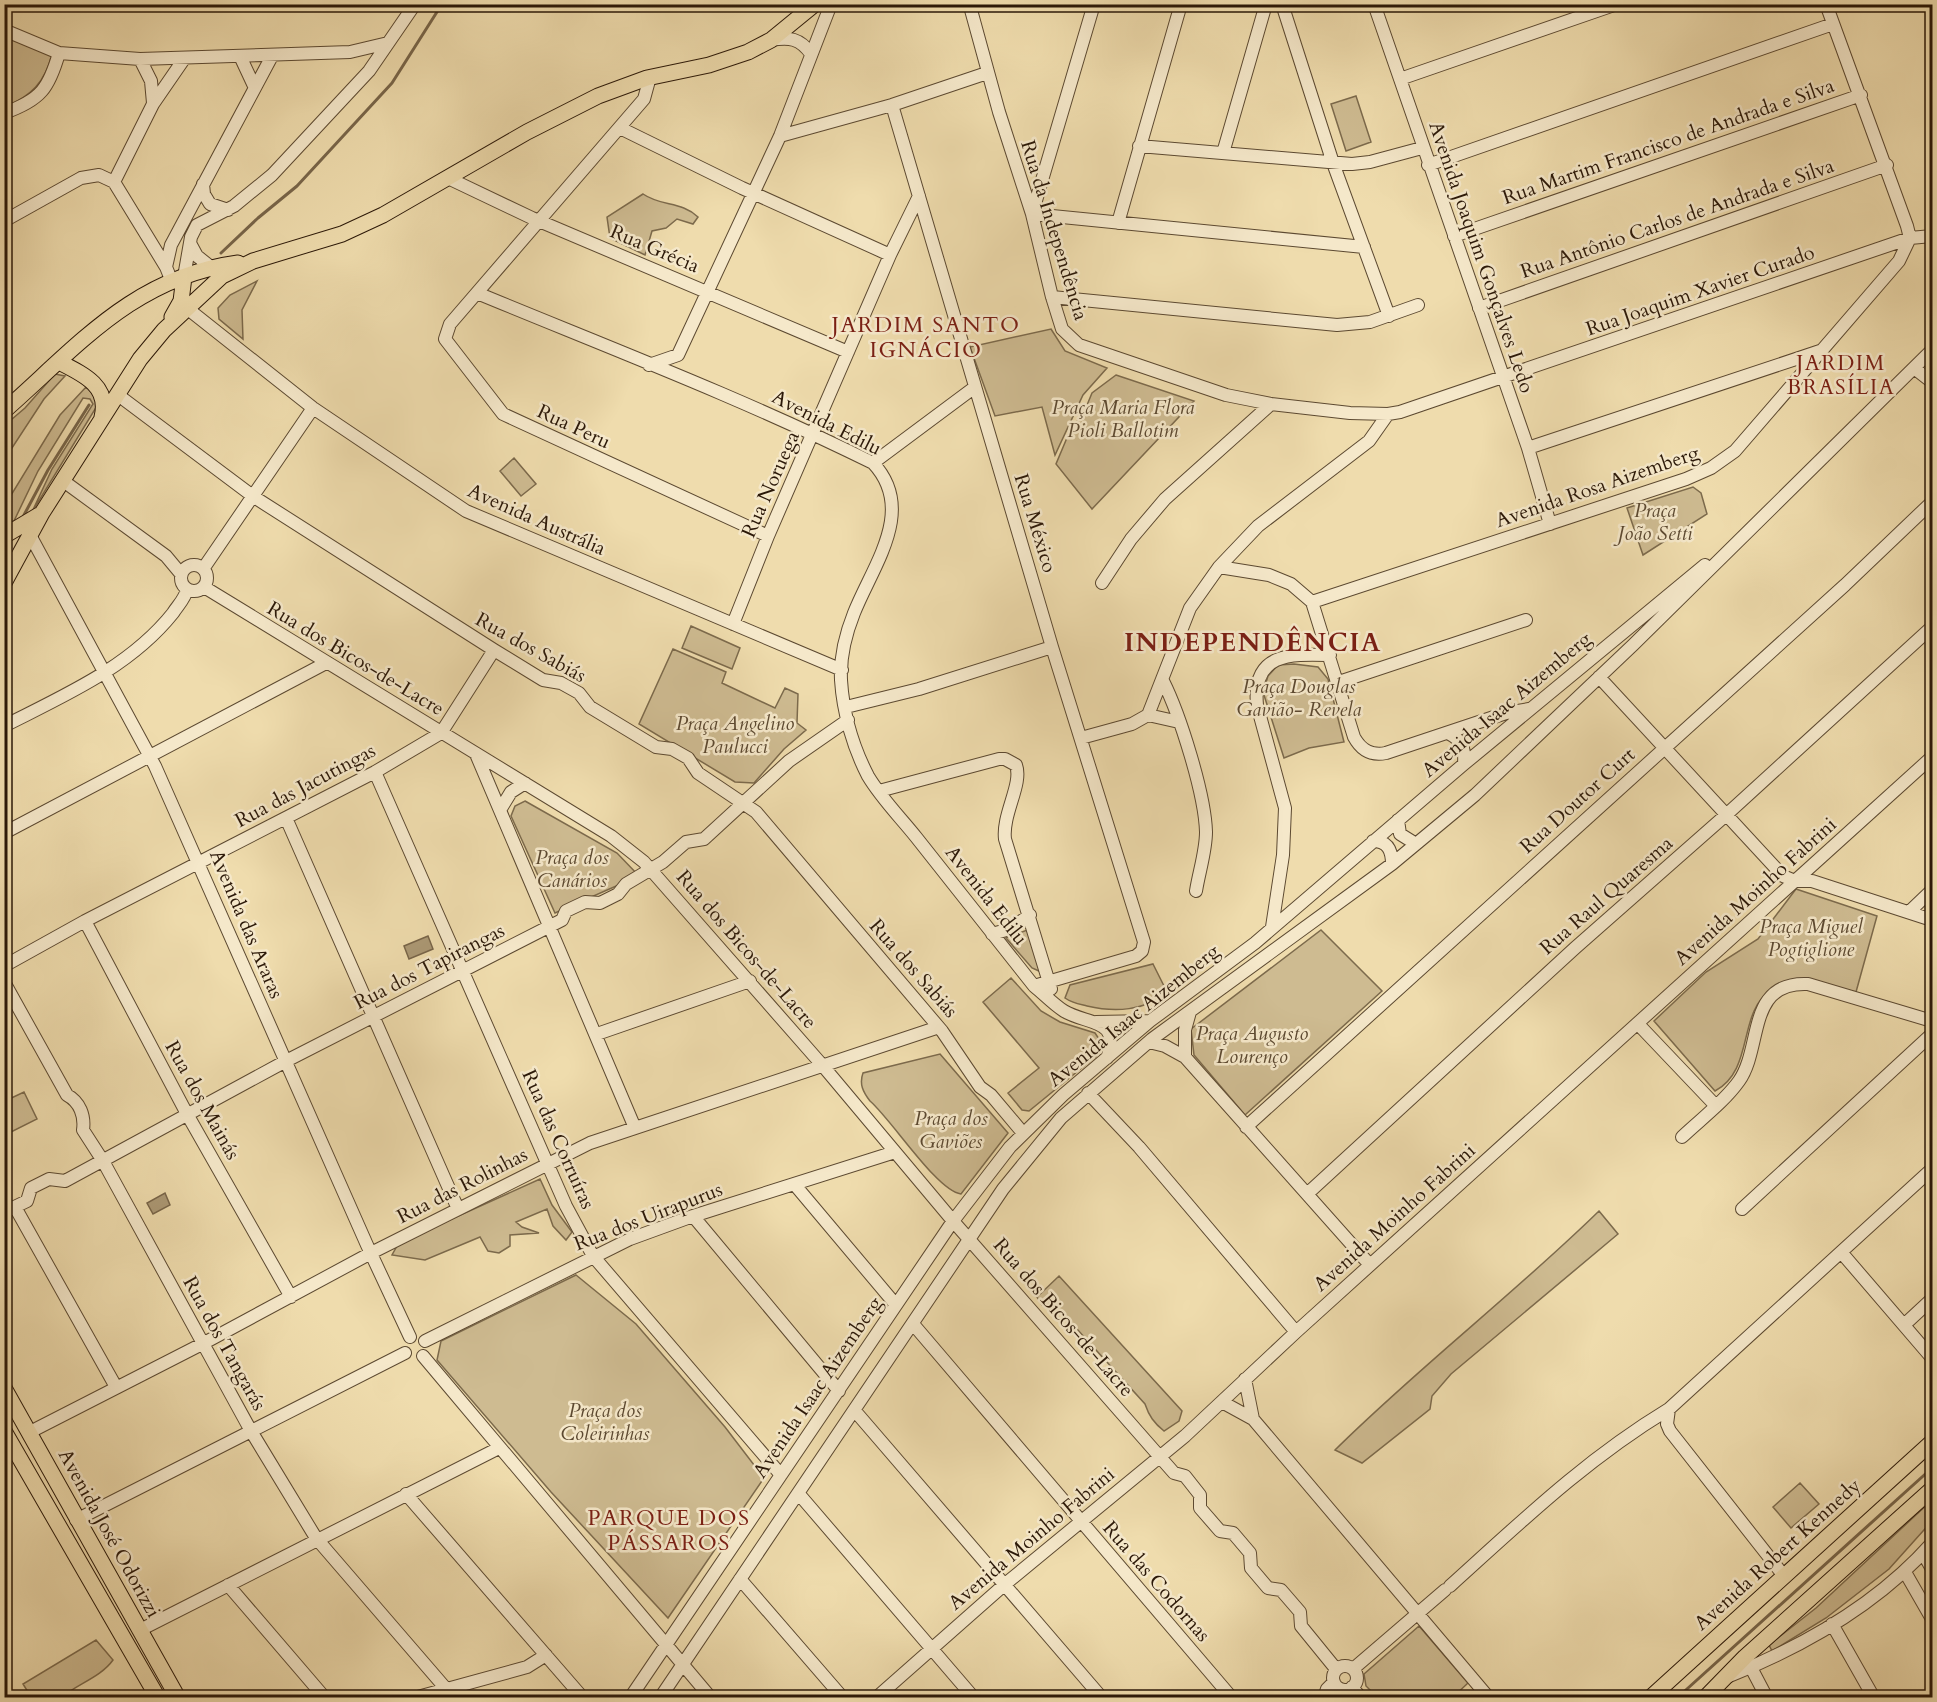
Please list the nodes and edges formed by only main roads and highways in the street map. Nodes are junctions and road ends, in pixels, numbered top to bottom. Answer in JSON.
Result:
{"nodes":[{"id":1,"x":815,"y":4,"type":"edge"},
{"id":2,"x":217,"y":272,"type":"junction"},
{"id":3,"x":178,"y":279,"type":"junction"},
{"id":4,"x":164,"y":330,"type":"junction"},
{"id":5,"x":59,"y":362,"type":"junction"},
{"id":6,"x":4,"y":411,"type":"edge"},
{"id":7,"x":100,"y":423,"type":"junction"},
{"id":8,"x":42,"y":513,"type":"junction"},
{"id":9,"x":4,"y":536,"type":"edge"},
{"id":10,"x":4,"y":583,"type":"edge"},
{"id":11,"x":4,"y":1388,"type":"edge"},
{"id":12,"x":4,"y":1431,"type":"edge"},
{"id":13,"x":1932,"y":1442,"type":"edge"},
{"id":14,"x":1932,"y":1489,"type":"edge"},
{"id":15,"x":158,"y":1698,"type":"edge"},
{"id":16,"x":178,"y":1698,"type":"edge"},
{"id":17,"x":1650,"y":1698,"type":"edge"},
{"id":18,"x":1705,"y":1698,"type":"edge"}],
"edges":[{"from":1,"to":2,"type":"main road"},
{"from":2,"to":3,"type":"main road"},
{"from":2,"to":4,"type":"main road"},
{"from":3,"to":4,"type":"main road"},
{"from":3,"to":5,"type":"main road"},
{"from":4,"to":7,"type":"main road"},
{"from":5,"to":6,"type":"main road"},
{"from":5,"to":7,"type":"main road"},
{"from":7,"to":8,"type":"main road"},
{"from":8,"to":9,"type":"main road"},
{"from":8,"to":10,"type":"main road"},
{"from":11,"to":16,"type":"main road","name":"Avenida José Odorizzi"},
{"from":12,"to":15,"type":"main road","name":"Avenida José Odorizzi"},
{"from":13,"to":17,"type":"main road","name":"Avenida Robert Kennedy"},
{"from":14,"to":18,"type":"main road"}]}
